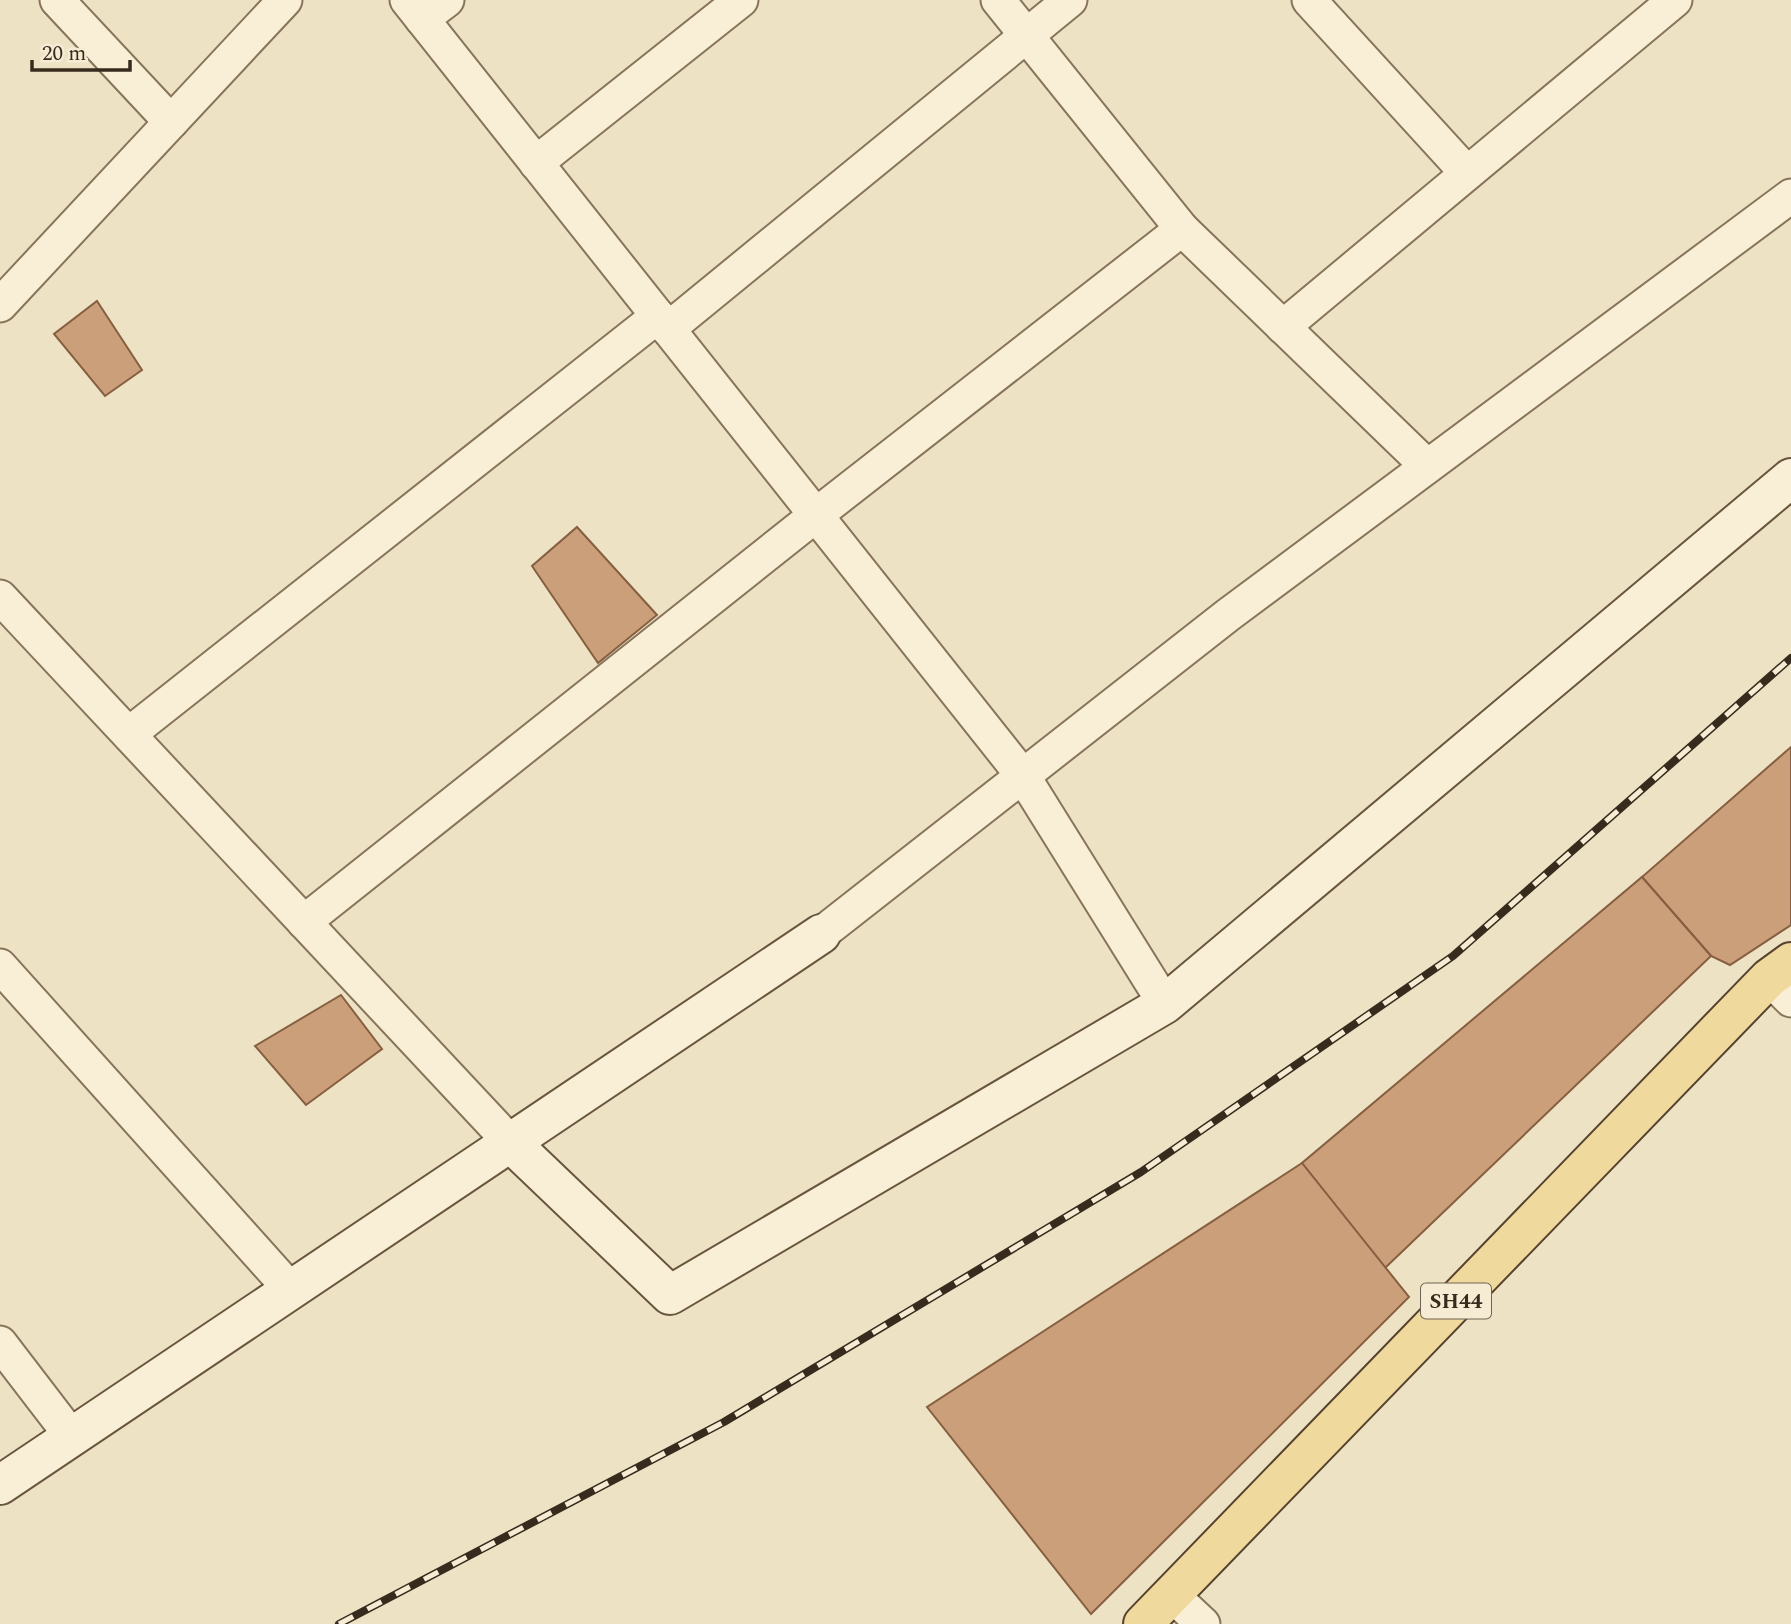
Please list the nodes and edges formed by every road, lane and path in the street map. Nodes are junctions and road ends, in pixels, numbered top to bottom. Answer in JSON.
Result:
{"nodes":[{"id":1,"x":57,"y":0,"type":"edge"},
{"id":2,"x":285,"y":0,"type":"edge"},
{"id":3,"x":741,"y":0,"type":"edge"},
{"id":4,"x":998,"y":0,"type":"edge"},
{"id":5,"x":1070,"y":0,"type":"edge"},
{"id":6,"x":1309,"y":0,"type":"edge"},
{"id":7,"x":1675,"y":0,"type":"edge"},
{"id":8,"x":425,"y":6,"type":"edge"},
{"id":9,"x":1027,"y":35,"type":"junction"},
{"id":10,"x":171,"y":122,"type":"junction"},
{"id":11,"x":536,"y":163,"type":"junction"},
{"id":12,"x":1467,"y":173,"type":"junction"},
{"id":13,"x":1791,"y":196,"type":"edge"},
{"id":14,"x":1182,"y":229,"type":"junction"},
{"id":15,"x":0,"y":304,"type":"edge"},
{"id":16,"x":663,"y":323,"type":"junction"},
{"id":17,"x":1283,"y":327,"type":"junction"},
{"id":18,"x":1427,"y":466,"type":"junction"},
{"id":19,"x":1791,"y":478,"type":"edge"},
{"id":20,"x":816,"y":515,"type":"junction"},
{"id":21,"x":0,"y":597,"type":"edge"},
{"id":22,"x":129,"y":734,"type":"junction"},
{"id":23,"x":1023,"y":776,"type":"junction"},
{"id":24,"x":304,"y":922,"type":"junction"},
{"id":25,"x":821,"y":934,"type":"joint"},
{"id":26,"x":0,"y":966,"type":"edge"},
{"id":27,"x":1784,"y":980,"type":"edge"},
{"id":28,"x":1165,"y":1004,"type":"junction"},
{"id":29,"x":511,"y":1143,"type":"junction"},
{"id":30,"x":291,"y":1290,"type":"junction"},
{"id":31,"x":0,"y":1343,"type":"edge"},
{"id":32,"x":72,"y":1437,"type":"junction"},
{"id":33,"x":0,"y":1485,"type":"edge"},
{"id":34,"x":1172,"y":1595,"type":"junction"},
{"id":35,"x":1143,"y":1624,"type":"edge"},
{"id":36,"x":1203,"y":1624,"type":"edge"}],
"edges":[{"from":1,"to":10,"type":"street"},
{"from":2,"to":10,"type":"street"},
{"from":3,"to":11,"type":"street"},
{"from":4,"to":9,"type":"street"},
{"from":5,"to":9,"type":"street"},
{"from":6,"to":12,"type":"street"},
{"from":7,"to":12,"type":"street"},
{"from":8,"to":11,"type":"street"},
{"from":9,"to":14,"type":"street"},
{"from":9,"to":16,"type":"street"},
{"from":10,"to":15,"type":"street"},
{"from":11,"to":16,"type":"street"},
{"from":12,"to":17,"type":"street"},
{"from":13,"to":18,"type":"street"},
{"from":14,"to":17,"type":"street"},
{"from":14,"to":20,"type":"street"},
{"from":16,"to":20,"type":"street"},
{"from":16,"to":22,"type":"street"},
{"from":17,"to":18,"type":"street"},
{"from":18,"to":23,"type":"street"},
{"from":19,"to":28,"type":"street"},
{"from":20,"to":23,"type":"street"},
{"from":20,"to":24,"type":"street"},
{"from":21,"to":22,"type":"street"},
{"from":22,"to":24,"type":"street"},
{"from":23,"to":25,"type":"street"},
{"from":23,"to":28,"type":"street"},
{"from":24,"to":29,"type":"street"},
{"from":25,"to":29,"type":"street"},
{"from":26,"to":30,"type":"street"},
{"from":27,"to":34,"type":"main road","number":"SH44"},
{"from":28,"to":29,"type":"street"},
{"from":29,"to":30,"type":"street"},
{"from":30,"to":32,"type":"street"},
{"from":31,"to":32,"type":"street"},
{"from":32,"to":33,"type":"street"},
{"from":34,"to":35,"type":"main road","number":"SH44"},
{"from":34,"to":36,"type":"street"}]}
